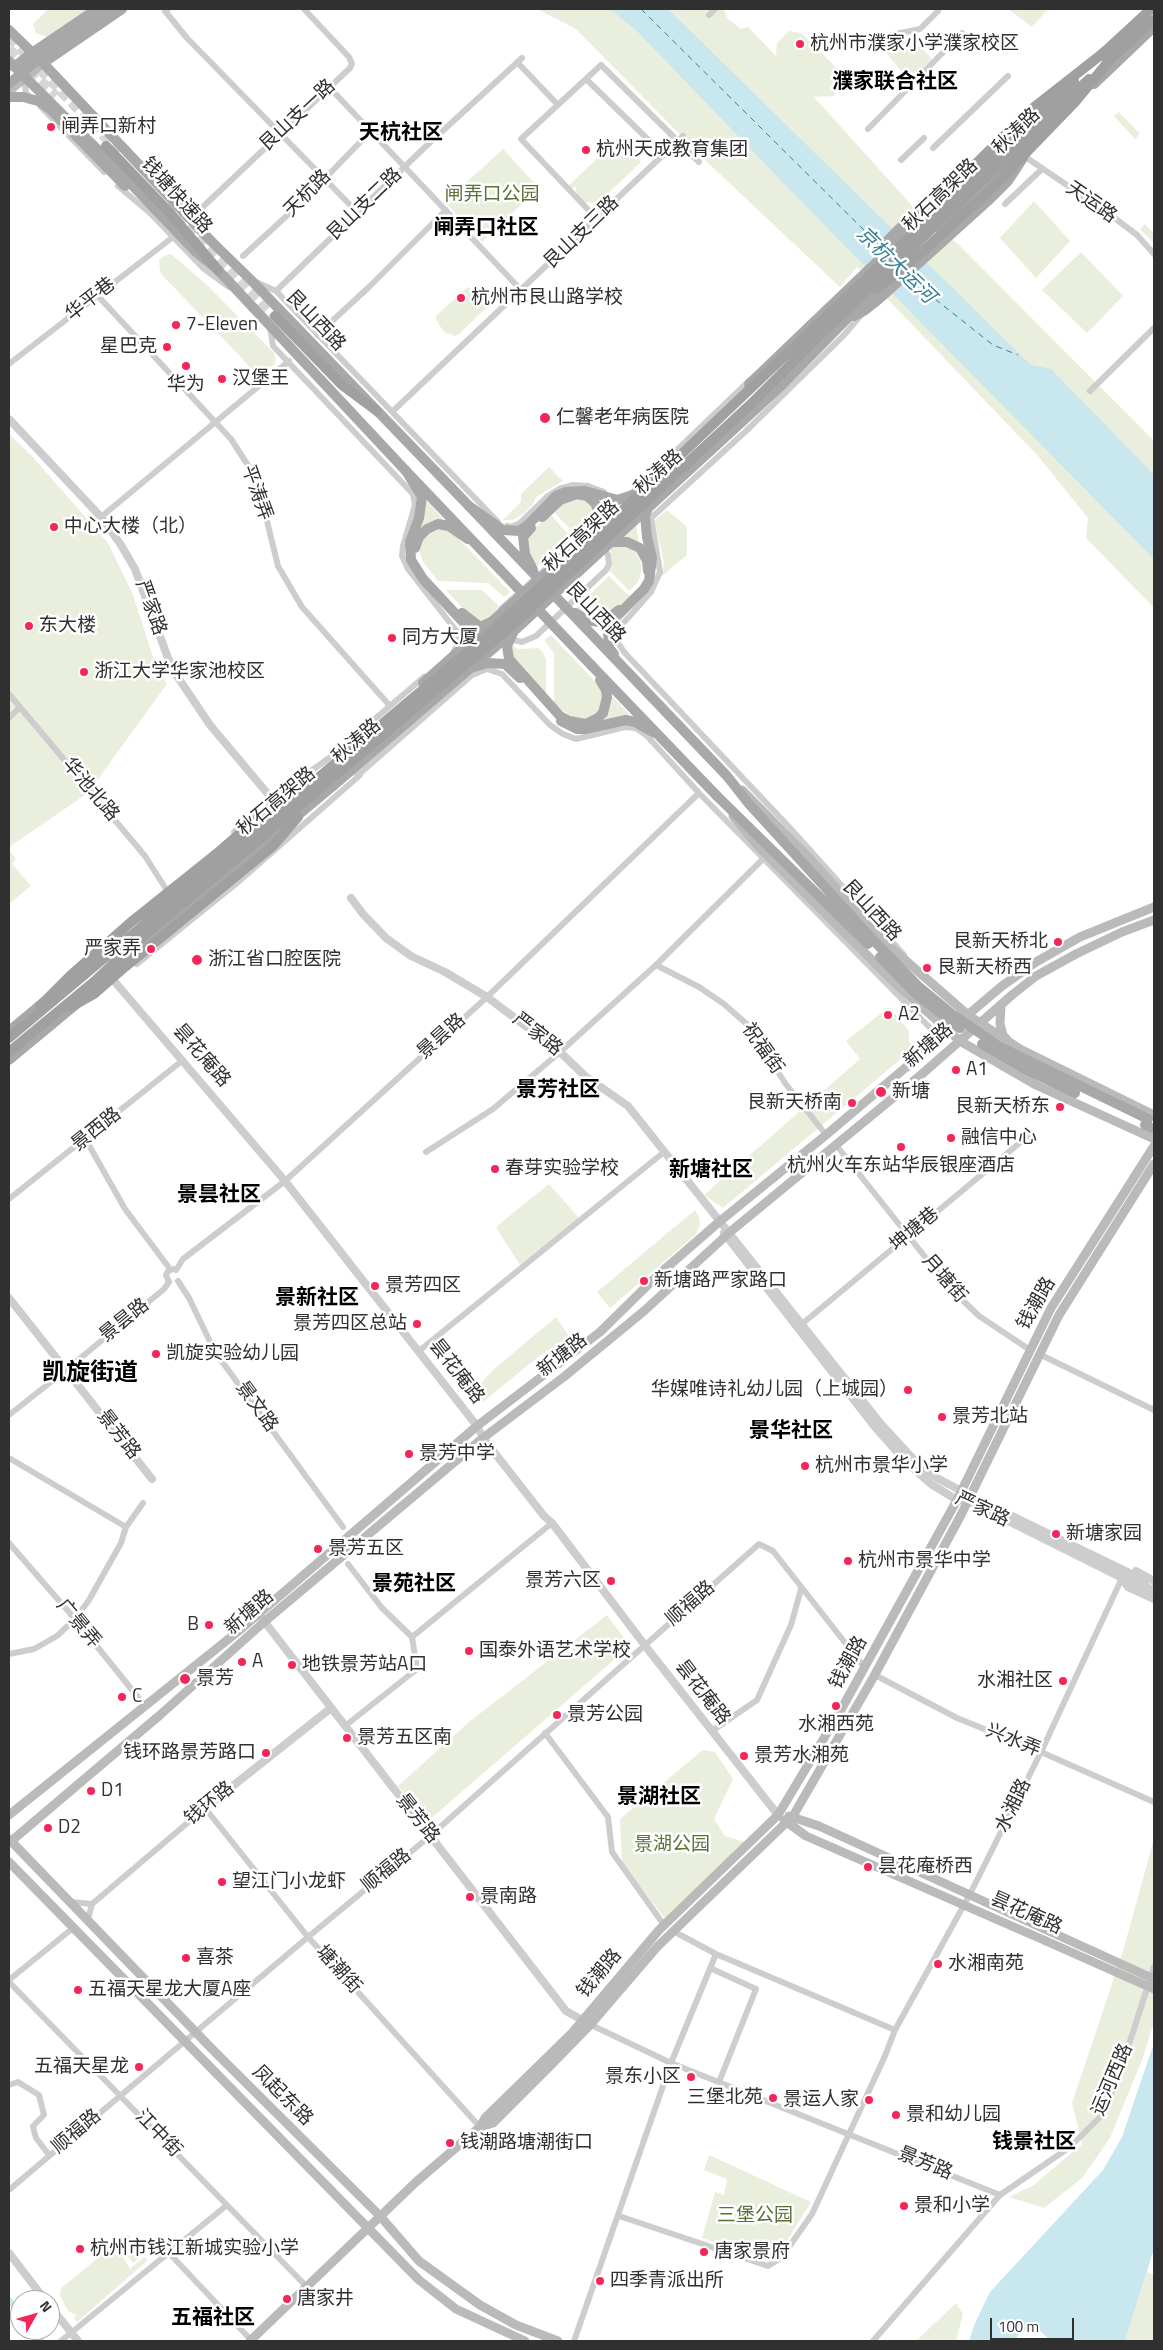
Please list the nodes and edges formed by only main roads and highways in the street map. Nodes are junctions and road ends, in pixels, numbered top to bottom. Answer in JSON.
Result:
{"nodes":[{"id":1,"x":97,"y":9,"type":"edge"},
{"id":2,"x":110,"y":9,"type":"edge"},
{"id":3,"x":122,"y":9,"type":"edge"},
{"id":4,"x":1144,"y":9,"type":"edge"},
{"id":5,"x":1151,"y":9,"type":"edge"},
{"id":6,"x":1154,"y":20,"type":"edge"},
{"id":7,"x":1154,"y":27,"type":"edge"},
{"id":8,"x":9,"y":30,"type":"edge"},
{"id":9,"x":32,"y":53,"type":"junction"},
{"id":10,"x":1110,"y":53,"type":"junction"},
{"id":11,"x":43,"y":63,"type":"junction"},
{"id":12,"x":11,"y":67,"type":"edge"},
{"id":13,"x":24,"y":78,"type":"junction"},
{"id":14,"x":9,"y":84,"type":"edge"},
{"id":15,"x":9,"y":91,"type":"edge"},
{"id":16,"x":9,"y":97,"type":"edge"},
{"id":17,"x":1028,"y":144,"type":"junction"},
{"id":18,"x":106,"y":146,"type":"dead end"},
{"id":19,"x":152,"y":206,"type":"junction"},
{"id":20,"x":921,"y":214,"type":"junction"},
{"id":21,"x":904,"y":235,"type":"junction"},
{"id":22,"x":218,"y":270,"type":"junction"},
{"id":23,"x":849,"y":286,"type":"junction"},
{"id":24,"x":872,"y":293,"type":"junction"},
{"id":25,"x":867,"y":306,"type":"junction"},
{"id":26,"x":275,"y":316,"type":"tunnel mouth"},
{"id":27,"x":377,"y":411,"type":"junction"},
{"id":28,"x":406,"y":471,"type":"junction"},
{"id":29,"x":631,"y":495,"type":"junction"},
{"id":30,"x":651,"y":504,"type":"junction"},
{"id":31,"x":468,"y":506,"type":"junction"},
{"id":32,"x":598,"y":526,"type":"junction"},
{"id":33,"x":613,"y":542,"type":"junction"},
{"id":34,"x":477,"y":545,"type":"junction"},
{"id":35,"x":539,"y":582,"type":"junction"},
{"id":36,"x":560,"y":602,"type":"junction"},
{"id":37,"x":492,"y":622,"type":"junction"},
{"id":38,"x":509,"y":632,"type":"junction"},
{"id":39,"x":456,"y":652,"type":"junction"},
{"id":40,"x":592,"y":666,"type":"junction"},
{"id":41,"x":469,"y":669,"type":"junction"},
{"id":42,"x":640,"y":686,"type":"junction"},
{"id":43,"x":655,"y":733,"type":"junction"},
{"id":44,"x":726,"y":776,"type":"junction"},
{"id":45,"x":717,"y":796,"type":"junction"},
{"id":46,"x":275,"y":802,"type":"junction"},
{"id":47,"x":298,"y":817,"type":"junction"},
{"id":48,"x":1154,"y":907,"type":"edge"},
{"id":49,"x":1154,"y":920,"type":"edge"},
{"id":50,"x":1001,"y":1005,"type":"junction"},
{"id":51,"x":968,"y":1015,"type":"junction"},
{"id":52,"x":46,"y":1022,"type":"junction"},
{"id":53,"x":979,"y":1024,"type":"junction"},
{"id":54,"x":948,"y":1032,"type":"junction"},
{"id":55,"x":11,"y":1034,"type":"edge"},
{"id":56,"x":960,"y":1041,"type":"junction"},
{"id":57,"x":1010,"y":1043,"type":"junction"},
{"id":58,"x":9,"y":1052,"type":"edge"},
{"id":59,"x":9,"y":1060,"type":"edge"},
{"id":60,"x":1151,"y":1122,"type":"edge"},
{"id":61,"x":1154,"y":1139,"type":"edge"},
{"id":62,"x":1154,"y":1146,"type":"edge"},
{"id":63,"x":1154,"y":1164,"type":"edge"},
{"id":64,"x":9,"y":1815,"type":"edge"},
{"id":65,"x":778,"y":1815,"type":"junction"},
{"id":66,"x":790,"y":1819,"type":"junction"},
{"id":67,"x":10,"y":1841,"type":"edge"},
{"id":68,"x":9,"y":1862,"type":"edge"},
{"id":69,"x":1154,"y":1979,"type":"edge"},
{"id":70,"x":1154,"y":1989,"type":"edge"},
{"id":71,"x":480,"y":2127,"type":"junction"},
{"id":72,"x":380,"y":2216,"type":"junction"},
{"id":73,"x":368,"y":2228,"type":"junction"},
{"id":74,"x":251,"y":2341,"type":"edge"},
{"id":75,"x":525,"y":2341,"type":"edge"},
{"id":76,"x":558,"y":2341,"type":"edge"}],
"edges":[{"from":1,"to":9,"type":"main road"},
{"from":2,"to":14,"type":"main road","bridge":true},
{"from":3,"to":11,"type":"main road"},
{"from":4,"to":20,"type":"main road","name":"秋涛路"},
{"from":5,"to":10,"type":"highway","name":"秋石高架路"},
{"from":6,"to":10,"type":"highway","name":"秋石高架路"},
{"from":7,"to":17,"type":"main road","name":"秋涛路"},
{"from":8,"to":9,"type":"main road","name":"艮山西路"},
{"from":9,"to":11,"type":"main road","name":"艮山西路"},
{"from":9,"to":12,"type":"main road"},
{"from":10,"to":21,"type":"highway","bridge":true},
{"from":10,"to":24,"type":"highway","bridge":true},
{"from":10,"to":52,"type":"highway","name":"秋石高架路","bridge":true},
{"from":10,"to":55,"type":"highway","name":"秋石高架路","bridge":true},
{"from":11,"to":13,"type":"main road"},
{"from":11,"to":27,"type":"main road","name":"艮山西路"},
{"from":12,"to":13,"type":"main road","name":"艮山西路"},
{"from":13,"to":15,"type":"main road"},
{"from":13,"to":19,"type":"main road","name":"艮山西路"},
{"from":16,"to":19,"type":"main road","bridge":true},
{"from":17,"to":24,"type":"main road","name":"秋涛路","bridge":true},
{"from":17,"to":25,"type":"main road"},
{"from":18,"to":22,"type":"highway","name":"钱塘快速路"},
{"from":19,"to":22,"type":"main road","name":"艮山西路"},
{"from":20,"to":21,"type":"main road"},
{"from":20,"to":23,"type":"main road"},
{"from":21,"to":23,"type":"main road"},
{"from":22,"to":28,"type":"main road","name":"艮山西路"},
{"from":23,"to":29,"type":"main road","name":"秋涛路","bridge":true},
{"from":24,"to":25,"type":"main road","name":"秋涛路"},
{"from":25,"to":30,"type":"main road","name":"秋涛路","bridge":true},
{"from":26,"to":27,"type":"highway"},
{"from":27,"to":31,"type":"main road","name":"艮山西路"},
{"from":28,"to":34,"type":"main road","name":"艮山西路","bridge":true},
{"from":28,"to":39,"type":"main road","bridge":true},
{"from":29,"to":31,"type":"main road","bridge":true},
{"from":29,"to":32,"type":"main road","name":"秋涛路","bridge":true},
{"from":30,"to":33,"type":"main road","name":"秋涛路","bridge":true},
{"from":30,"to":42,"type":"main road","bridge":true},
{"from":31,"to":35,"type":"main road","name":"艮山西路","bridge":true},
{"from":32,"to":35,"type":"main road","bridge":true},
{"from":32,"to":37,"type":"main road","name":"秋涛路","bridge":true},
{"from":33,"to":36,"type":"main road","bridge":true},
{"from":33,"to":38,"type":"main road","name":"秋涛路","bridge":true},
{"from":34,"to":37,"type":"main road","bridge":true},
{"from":34,"to":40,"type":"main road","name":"艮山西路","bridge":true},
{"from":35,"to":36,"type":"main road","name":"艮山西路","bridge":true},
{"from":36,"to":42,"type":"main road","name":"艮山西路","bridge":true},
{"from":37,"to":39,"type":"main road","name":"秋涛路","bridge":true},
{"from":38,"to":40,"type":"main road","bridge":true},
{"from":38,"to":41,"type":"main road","name":"秋涛路","bridge":true},
{"from":39,"to":46,"type":"main road","name":"秋涛路","bridge":true},
{"from":40,"to":43,"type":"main road","name":"艮山西路"},
{"from":41,"to":43,"type":"main road"},
{"from":41,"to":47,"type":"main road","name":"秋涛路","bridge":true},
{"from":42,"to":44,"type":"main road","name":"艮山西路","bridge":true},
{"from":43,"to":45,"type":"main road","name":"艮山西路"},
{"from":44,"to":51,"type":"main road","name":"艮山西路","bridge":true},
{"from":44,"to":60,"type":"main road","name":"艮山西路","bridge":true},
{"from":45,"to":54,"type":"main road","name":"艮山西路","bridge":true},
{"from":45,"to":60,"type":"main road","name":"艮山西路","bridge":true},
{"from":46,"to":55,"type":"main road","name":"秋涛路"},
{"from":46,"to":55,"type":"highway","bridge":true},
{"from":47,"to":52,"type":"highway","bridge":true},
{"from":47,"to":59,"type":"main road","name":"秋涛路"},
{"from":48,"to":51,"type":"main road","name":"新塘路"},
{"from":49,"to":50,"type":"main road","name":"新塘路"},
{"from":50,"to":53,"type":"main road","name":"新塘路"},
{"from":50,"to":57,"type":"main road"},
{"from":51,"to":53,"type":"main road","name":"艮山西路"},
{"from":51,"to":54,"type":"main road","name":"新塘路"},
{"from":52,"to":58,"type":"highway","name":"秋石高架路","bridge":true},
{"from":53,"to":56,"type":"main road","name":"新塘路"},
{"from":53,"to":57,"type":"main road","name":"艮山西路"},
{"from":54,"to":56,"type":"main road","name":"艮山西路"},
{"from":54,"to":64,"type":"main road","name":"新塘路"},
{"from":56,"to":61,"type":"main road","name":"艮山西路"},
{"from":56,"to":67,"type":"main road","name":"新塘路"},
{"from":57,"to":60,"type":"main road","name":"艮山西路"},
{"from":62,"to":65,"type":"main road","name":"钱潮路"},
{"from":63,"to":66,"type":"main road","name":"钱潮路"},
{"from":65,"to":66,"type":"main road","name":"昙花庵路"},
{"from":65,"to":71,"type":"main road","name":"钱潮路"},
{"from":66,"to":69,"type":"main road","name":"昙花庵路","bridge":true},
{"from":66,"to":70,"type":"main road","name":"昙花庵路","bridge":true},
{"from":66,"to":71,"type":"main road","name":"钱潮路"},
{"from":67,"to":72,"type":"main road","name":"凤起东路"},
{"from":68,"to":73,"type":"main road","name":"凤起东路"},
{"from":71,"to":72,"type":"main road","name":"钱潮路"},
{"from":72,"to":73,"type":"main road","name":"钱潮路"},
{"from":72,"to":76,"type":"main road","name":"凤起东路"},
{"from":73,"to":74,"type":"main road","name":"钱潮路"},
{"from":73,"to":75,"type":"main road","name":"凤起东路"}]}
